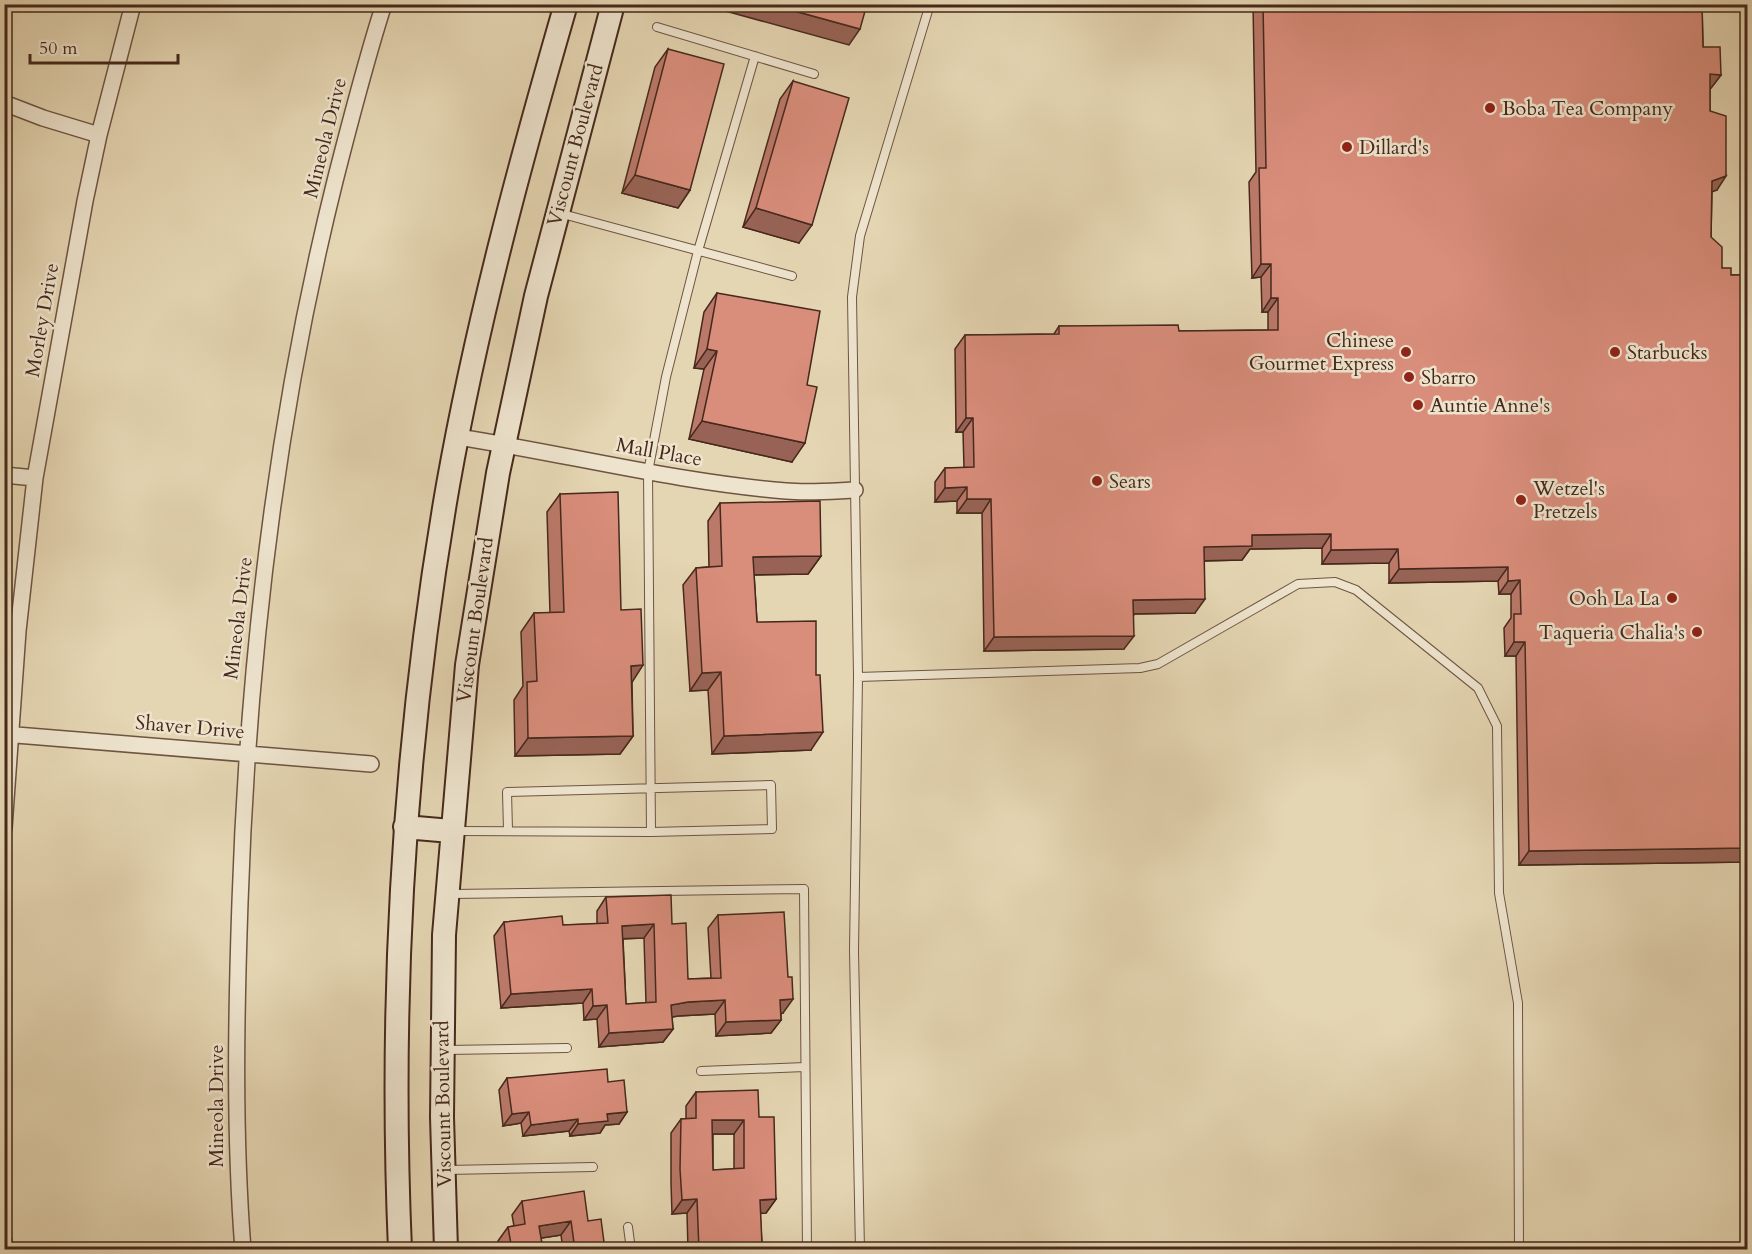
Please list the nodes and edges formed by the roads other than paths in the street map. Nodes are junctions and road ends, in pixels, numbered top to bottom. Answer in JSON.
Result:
{"nodes":[{"id":1,"x":133,"y":4,"type":"edge"},
{"id":2,"x":384,"y":4,"type":"edge"},
{"id":3,"x":566,"y":4,"type":"edge"},
{"id":4,"x":613,"y":4,"type":"edge"},
{"id":5,"x":930,"y":4,"type":"edge"},
{"id":6,"x":657,"y":27,"type":"dead end"},
{"id":7,"x":755,"y":56,"type":"junction"},
{"id":8,"x":814,"y":74,"type":"dead end"},
{"id":9,"x":4,"y":103,"type":"edge"},
{"id":10,"x":99,"y":135,"type":"junction"},
{"id":11,"x":557,"y":212,"type":"junction"},
{"id":12,"x":698,"y":251,"type":"junction"},
{"id":13,"x":792,"y":276,"type":"dead end"},
{"id":14,"x":458,"y":437,"type":"junction"},
{"id":15,"x":506,"y":444,"type":"junction"},
{"id":16,"x":648,"y":472,"type":"junction"},
{"id":17,"x":4,"y":476,"type":"edge"},
{"id":18,"x":35,"y":478,"type":"junction"},
{"id":19,"x":855,"y":490,"type":"junction"},
{"id":20,"x":858,"y":677,"type":"junction"},
{"id":21,"x":7,"y":734,"type":"edge"},
{"id":22,"x":246,"y":752,"type":"junction"},
{"id":23,"x":371,"y":764,"type":"dead end"},
{"id":24,"x":650,"y":790,"type":"junction"},
{"id":25,"x":405,"y":827,"type":"junction"},
{"id":26,"x":4,"y":828,"type":"edge"},
{"id":27,"x":508,"y":830,"type":"junction"},
{"id":28,"x":451,"y":831,"type":"junction"},
{"id":29,"x":651,"y":832,"type":"junction"},
{"id":30,"x":446,"y":894,"type":"junction"},
{"id":31,"x":567,"y":1048,"type":"dead end"},
{"id":32,"x":442,"y":1050,"type":"junction"},
{"id":33,"x":805,"y":1067,"type":"junction"},
{"id":34,"x":701,"y":1071,"type":"dead end"},
{"id":35,"x":593,"y":1167,"type":"dead end"},
{"id":36,"x":444,"y":1170,"type":"junction"},
{"id":37,"x":628,"y":1227,"type":"dead end"},
{"id":38,"x":4,"y":1241,"type":"edge"},
{"id":39,"x":5,"y":1250,"type":"edge"},
{"id":40,"x":243,"y":1250,"type":"edge"},
{"id":41,"x":400,"y":1250,"type":"edge"},
{"id":42,"x":446,"y":1250,"type":"edge"},
{"id":43,"x":631,"y":1250,"type":"edge"},
{"id":44,"x":807,"y":1250,"type":"edge"},
{"id":45,"x":860,"y":1250,"type":"edge"},
{"id":46,"x":1519,"y":1250,"type":"edge"}],
"edges":[{"from":1,"to":10,"type":"street","name":"Morley Drive"},
{"from":2,"to":22,"type":"street","name":"Mineola Drive"},
{"from":3,"to":14,"type":"main road"},
{"from":4,"to":11,"type":"main road","name":"Viscount Boulevard"},
{"from":5,"to":19,"type":"lane"},
{"from":6,"to":7,"type":"lane"},
{"from":7,"to":8,"type":"lane"},
{"from":7,"to":12,"type":"lane"},
{"from":9,"to":10,"type":"street"},
{"from":10,"to":18,"type":"street","name":"Morley Drive"},
{"from":11,"to":12,"type":"lane"},
{"from":11,"to":15,"type":"main road","name":"Viscount Boulevard"},
{"from":12,"to":13,"type":"lane"},
{"from":12,"to":16,"type":"lane"},
{"from":14,"to":15,"type":"street","name":"Mall Place"},
{"from":14,"to":25,"type":"main road"},
{"from":15,"to":16,"type":"street","name":"Mall Place"},
{"from":15,"to":28,"type":"main road","name":"Viscount Boulevard"},
{"from":16,"to":19,"type":"street","name":"Mall Place"},
{"from":16,"to":24,"type":"lane"},
{"from":17,"to":18,"type":"street"},
{"from":18,"to":21,"type":"street","name":"Morley Drive"},
{"from":19,"to":20,"type":"lane"},
{"from":20,"to":45,"type":"lane"},
{"from":20,"to":46,"type":"lane"},
{"from":21,"to":22,"type":"street","name":"Shaver Drive"},
{"from":21,"to":26,"type":"street","name":"Morley Drive"},
{"from":22,"to":23,"type":"street","name":"Shaver Drive"},
{"from":22,"to":40,"type":"street","name":"Mineola Drive"},
{"from":24,"to":27,"type":"lane"},
{"from":24,"to":29,"type":"lane"},
{"from":24,"to":29,"type":"lane"},
{"from":25,"to":28,"type":"main road"},
{"from":25,"to":41,"type":"main road"},
{"from":27,"to":28,"type":"lane"},
{"from":27,"to":29,"type":"lane"},
{"from":28,"to":30,"type":"main road","name":"Viscount Boulevard"},
{"from":30,"to":32,"type":"main road","name":"Viscount Boulevard"},
{"from":30,"to":33,"type":"lane"},
{"from":31,"to":32,"type":"lane"},
{"from":32,"to":36,"type":"main road","name":"Viscount Boulevard"},
{"from":33,"to":34,"type":"lane"},
{"from":33,"to":44,"type":"lane"},
{"from":35,"to":36,"type":"lane"},
{"from":36,"to":42,"type":"main road","name":"Viscount Boulevard"},
{"from":37,"to":43,"type":"lane"},
{"from":38,"to":39,"type":"street"}]}
